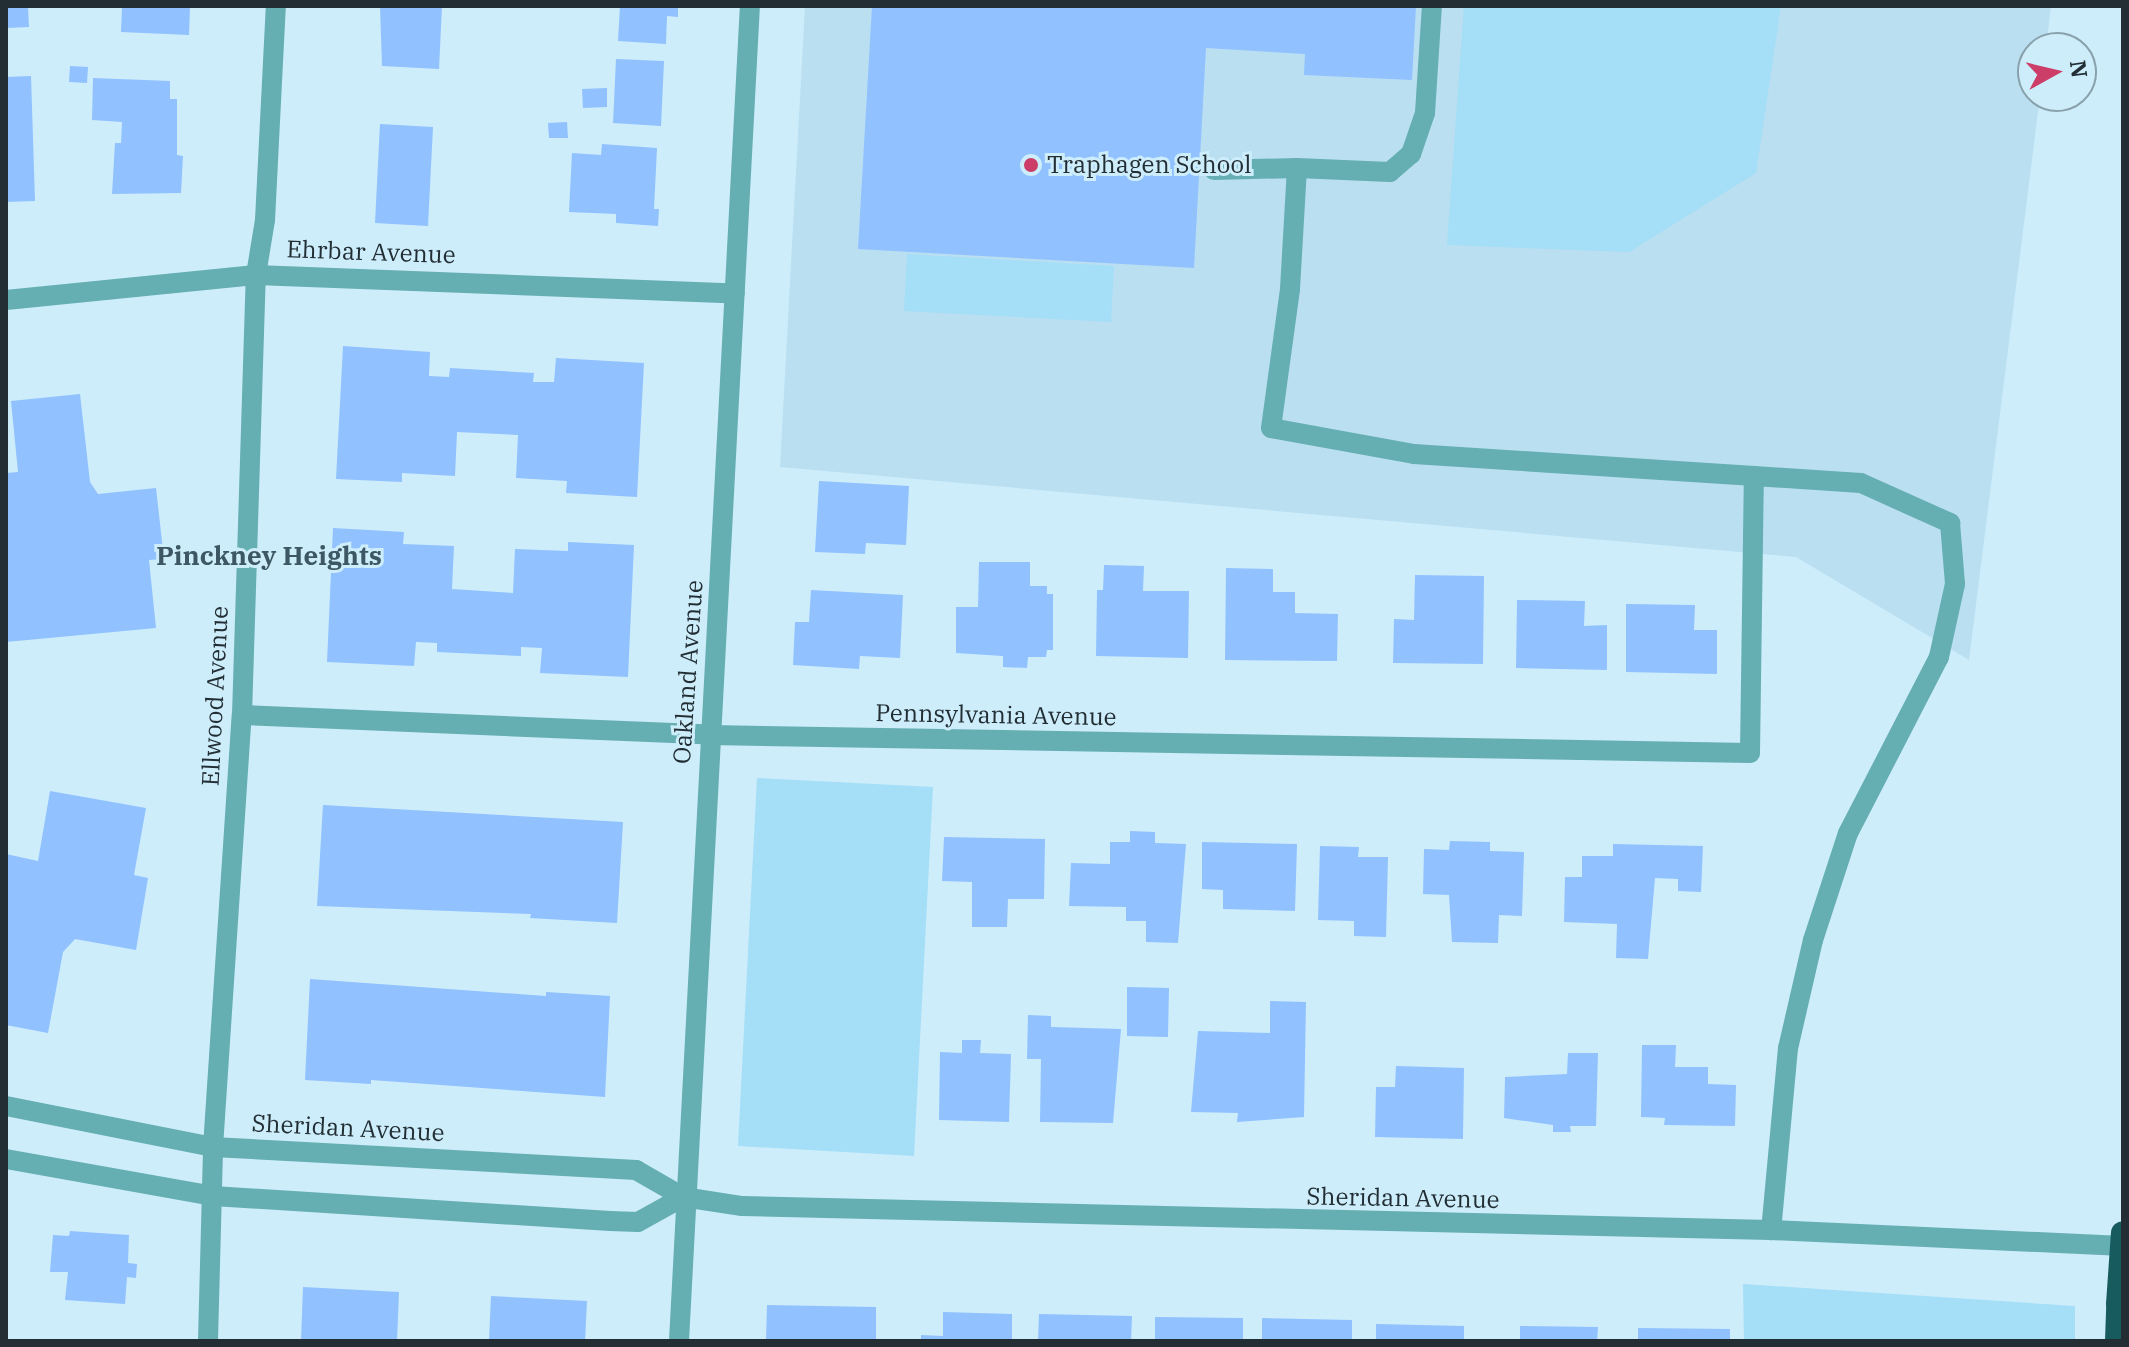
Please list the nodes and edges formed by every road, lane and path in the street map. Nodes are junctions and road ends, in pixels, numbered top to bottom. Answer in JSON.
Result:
{"nodes":[{"id":1,"x":276,"y":6,"type":"edge"},
{"id":2,"x":750,"y":6,"type":"edge"},
{"id":3,"x":1432,"y":6,"type":"edge"},
{"id":4,"x":1297,"y":168,"type":"junction"},
{"id":5,"x":1214,"y":170,"type":"dead end"},
{"id":6,"x":256,"y":275,"type":"junction"},
{"id":7,"x":735,"y":293,"type":"junction"},
{"id":8,"x":6,"y":300,"type":"edge"},
{"id":9,"x":1754,"y":476,"type":"junction"},
{"id":10,"x":242,"y":715,"type":"junction"},
{"id":11,"x":710,"y":735,"type":"junction"},
{"id":12,"x":6,"y":1106,"type":"edge"},
{"id":13,"x":213,"y":1147,"type":"junction"},
{"id":14,"x":6,"y":1159,"type":"edge"},
{"id":15,"x":213,"y":1196,"type":"junction"},
{"id":16,"x":683,"y":1197,"type":"junction"},
{"id":17,"x":1771,"y":1230,"type":"junction"},
{"id":18,"x":2123,"y":1233,"type":"edge"},
{"id":19,"x":2123,"y":1246,"type":"edge"},
{"id":20,"x":208,"y":1341,"type":"edge"},
{"id":21,"x":679,"y":1341,"type":"edge"},
{"id":22,"x":2117,"y":1341,"type":"edge"}],
"edges":[{"from":1,"to":6,"type":"street","name":"Ellwood Avenue"},
{"from":2,"to":7,"type":"street","name":"Oakland Avenue"},
{"from":3,"to":4,"type":"street"},
{"from":4,"to":5,"type":"street"},
{"from":4,"to":9,"type":"street"},
{"from":6,"to":7,"type":"street","name":"Ehrbar Avenue"},
{"from":6,"to":8,"type":"street","name":"Ehrbar Avenue"},
{"from":6,"to":10,"type":"street","name":"Ellwood Avenue"},
{"from":7,"to":11,"type":"street","name":"Oakland Avenue"},
{"from":9,"to":11,"type":"street","name":"Pennsylvania Avenue"},
{"from":9,"to":17,"type":"street"},
{"from":10,"to":11,"type":"street","name":"Pennsylvania Avenue"},
{"from":10,"to":13,"type":"street","name":"Ellwood Avenue"},
{"from":11,"to":16,"type":"street","name":"Oakland Avenue"},
{"from":12,"to":13,"type":"street","name":"Sheridan Avenue"},
{"from":13,"to":15,"type":"street","name":"Ellwood Avenue"},
{"from":13,"to":16,"type":"street","name":"Sheridan Avenue"},
{"from":14,"to":15,"type":"street"},
{"from":15,"to":16,"type":"street"},
{"from":15,"to":20,"type":"street","name":"Ellwood Avenue"},
{"from":16,"to":17,"type":"street","name":"Sheridan Avenue"},
{"from":16,"to":21,"type":"street","name":"Oakland Avenue"},
{"from":17,"to":19,"type":"street","name":"Sheridan Avenue"},
{"from":18,"to":22,"type":"highway","bridge":true}]}
